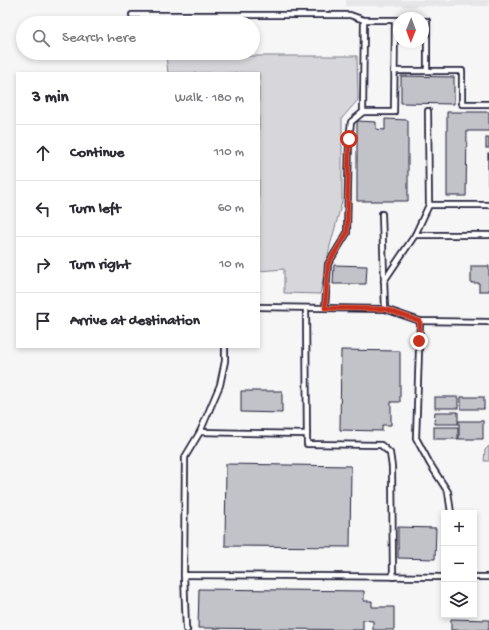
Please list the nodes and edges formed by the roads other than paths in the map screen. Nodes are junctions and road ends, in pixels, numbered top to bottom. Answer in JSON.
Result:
{"nodes":[{"id":1,"x":132,"y":15,"type":"dead end"},
{"id":2,"x":364,"y":20,"type":"junction"},
{"id":3,"x":393,"y":20,"type":"edge"},
{"id":4,"x":395,"y":48,"type":"edge"},
{"id":5,"x":427,"y":48,"type":"edge"},
{"id":6,"x":394,"y":71,"type":"junction"},
{"id":7,"x":427,"y":71,"type":"junction"},
{"id":8,"x":489,"y":104,"type":"edge"},
{"id":9,"x":428,"y":111,"type":"dead end"},
{"id":10,"x":363,"y":112,"type":"junction"},
{"id":11,"x":429,"y":205,"type":"junction"},
{"id":12,"x":489,"y":205,"type":"edge"},
{"id":13,"x":382,"y":214,"type":"dead end"},
{"id":14,"x":415,"y":235,"type":"junction"},
{"id":15,"x":489,"y":235,"type":"edge"},
{"id":16,"x":384,"y":281,"type":"junction"},
{"id":17,"x":260,"y":307,"type":"edge"},
{"id":18,"x":306,"y":308,"type":"junction"},
{"id":19,"x":325,"y":308,"type":"junction"},
{"id":20,"x":385,"y":309,"type":"junction"},
{"id":21,"x":420,"y":321,"type":"junction"},
{"id":22,"x":489,"y":322,"type":"edge"},
{"id":23,"x":225,"y":348,"type":"edge"},
{"id":24,"x":200,"y":432,"type":"junction"},
{"id":25,"x":307,"y":434,"type":"junction"},
{"id":26,"x":451,"y":510,"type":"edge"},
{"id":27,"x":184,"y":575,"type":"junction"},
{"id":28,"x":393,"y":577,"type":"junction"},
{"id":29,"x":441,"y":577,"type":"edge"},
{"id":30,"x":477,"y":577,"type":"edge"},
{"id":31,"x":489,"y":577,"type":"edge"},
{"id":32,"x":187,"y":630,"type":"edge"}],
"edges":[{"from":1,"to":2,"type":"lane"},
{"from":2,"to":3,"type":"lane"},
{"from":2,"to":10,"type":"lane"},
{"from":4,"to":6,"type":"lane"},
{"from":5,"to":7,"type":"lane"},
{"from":6,"to":7,"type":"lane"},
{"from":6,"to":10,"type":"lane"},
{"from":7,"to":8,"type":"lane"},
{"from":9,"to":11,"type":"lane"},
{"from":10,"to":19,"type":"lane"},
{"from":11,"to":12,"type":"lane"},
{"from":11,"to":14,"type":"lane"},
{"from":13,"to":16,"type":"lane"},
{"from":14,"to":15,"type":"lane"},
{"from":14,"to":16,"type":"lane"},
{"from":16,"to":20,"type":"lane"},
{"from":17,"to":18,"type":"lane"},
{"from":18,"to":19,"type":"lane"},
{"from":18,"to":25,"type":"lane"},
{"from":19,"to":20,"type":"lane"},
{"from":20,"to":21,"type":"lane"},
{"from":21,"to":22,"type":"lane"},
{"from":21,"to":26,"type":"lane"},
{"from":23,"to":24,"type":"lane"},
{"from":24,"to":25,"type":"lane"},
{"from":24,"to":27,"type":"lane"},
{"from":25,"to":28,"type":"lane"},
{"from":27,"to":28,"type":"lane"},
{"from":27,"to":32,"type":"lane"},
{"from":28,"to":29,"type":"lane"},
{"from":30,"to":31,"type":"lane"}]}
